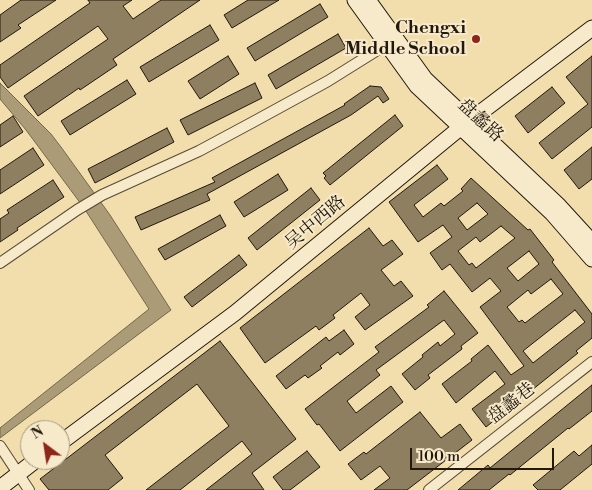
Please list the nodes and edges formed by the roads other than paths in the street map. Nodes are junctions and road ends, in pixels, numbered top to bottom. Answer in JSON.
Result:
{"nodes":[{"id":1,"x":356,"y":0,"type":"edge"},
{"id":2,"x":368,"y":0,"type":"edge"},
{"id":3,"x":592,"y":15,"type":"edge"},
{"id":4,"x":592,"y":28,"type":"edge"},
{"id":5,"x":390,"y":42,"type":"junction"},
{"id":6,"x":461,"y":121,"type":"junction"},
{"id":7,"x":592,"y":242,"type":"edge"},
{"id":8,"x":592,"y":258,"type":"edge"},
{"id":9,"x":0,"y":262,"type":"edge"},
{"id":10,"x":592,"y":362,"type":"edge"},
{"id":11,"x":70,"y":423,"type":"edge"},
{"id":12,"x":70,"y":436,"type":"edge"},
{"id":13,"x":0,"y":446,"type":"edge"},
{"id":14,"x":20,"y":464,"type":"edge"},
{"id":15,"x":20,"y":467,"type":"edge"},
{"id":16,"x":16,"y":469,"type":"junction"},
{"id":17,"x":0,"y":475,"type":"edge"},
{"id":18,"x":0,"y":488,"type":"edge"},
{"id":19,"x":29,"y":490,"type":"edge"},
{"id":20,"x":429,"y":490,"type":"edge"}],
"edges":[{"from":1,"to":5,"type":"main road","name":"盘蠡路"},
{"from":2,"to":5,"type":"main road","name":"盘蠡路"},
{"from":3,"to":6,"type":"main road","name":"吴中西路"},
{"from":4,"to":6,"type":"main road","name":"吴中西路"},
{"from":5,"to":6,"type":"main road","name":"盘蠡路"},
{"from":5,"to":9,"type":"street"},
{"from":6,"to":7,"type":"main road","name":"盘蠡路"},
{"from":6,"to":8,"type":"main road","name":"盘蠡路"},
{"from":6,"to":11,"type":"main road","name":"吴中西路"},
{"from":6,"to":12,"type":"main road","name":"吴中西路"},
{"from":10,"to":20,"type":"street","name":"盘蠡巷"},
{"from":13,"to":16,"type":"street"},
{"from":14,"to":16,"type":"main road"},
{"from":15,"to":16,"type":"main road"},
{"from":16,"to":17,"type":"main road"},
{"from":16,"to":18,"type":"main road"},
{"from":16,"to":19,"type":"street"}]}
